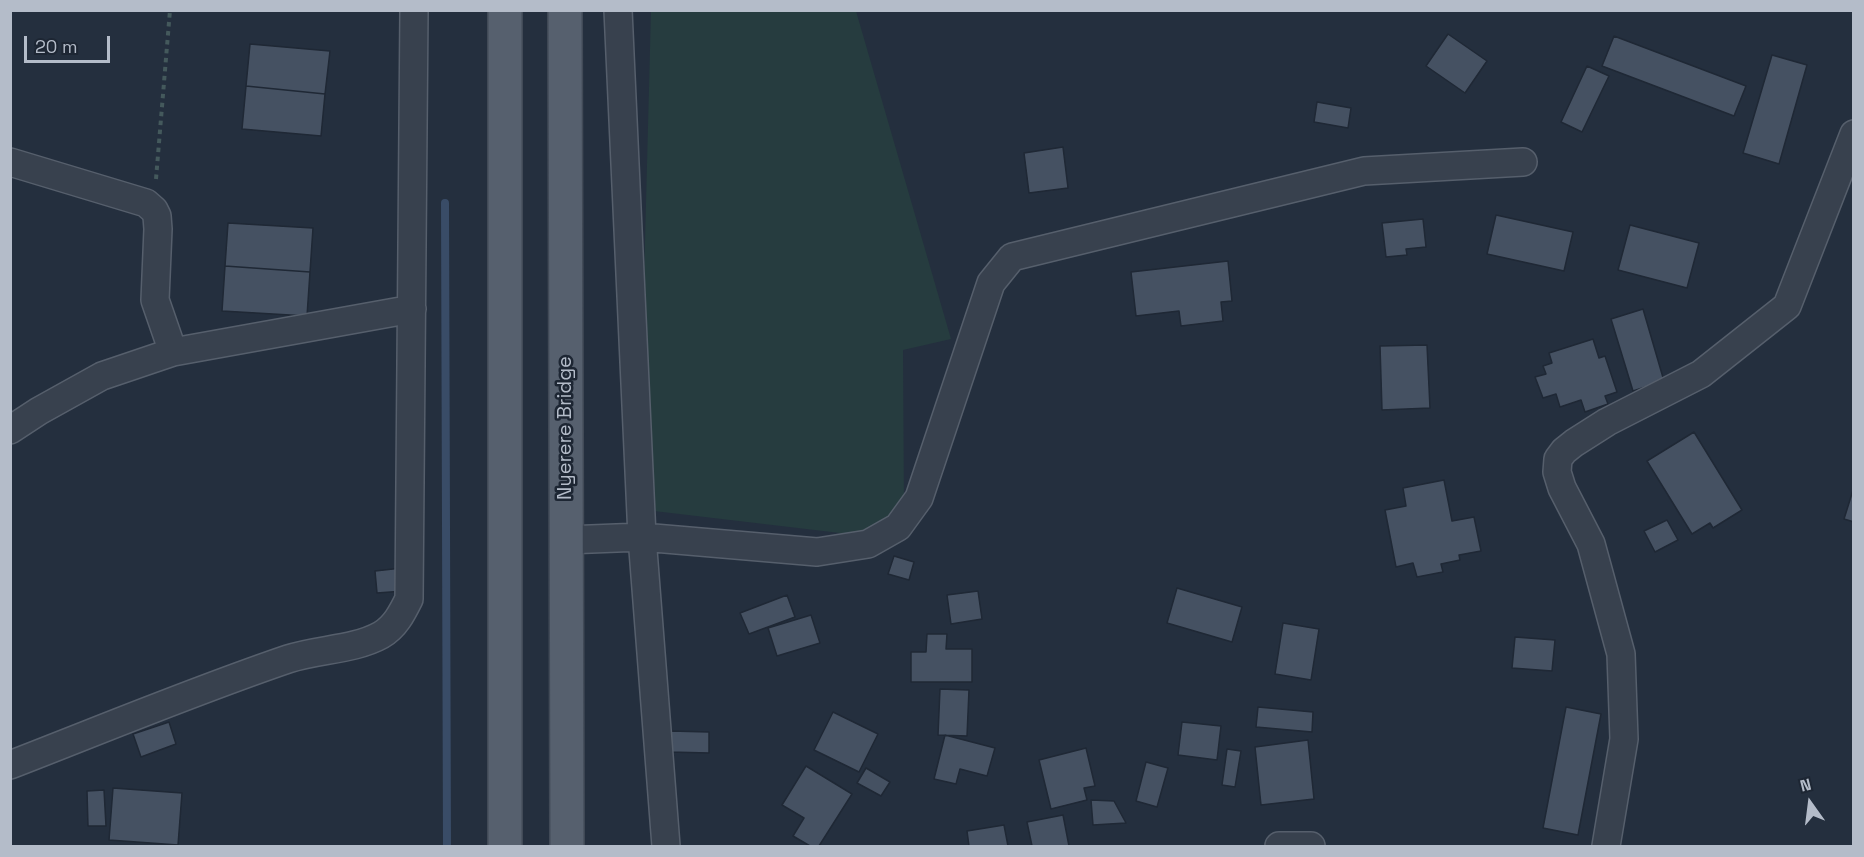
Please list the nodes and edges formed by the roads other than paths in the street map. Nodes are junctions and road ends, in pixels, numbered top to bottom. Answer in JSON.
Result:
{"nodes":[{"id":1,"x":414,"y":10,"type":"edge"},
{"id":2,"x":505,"y":10,"type":"edge"},
{"id":3,"x":565,"y":10,"type":"edge"},
{"id":4,"x":618,"y":10,"type":"edge"},
{"id":5,"x":1854,"y":134,"type":"edge"},
{"id":6,"x":10,"y":162,"type":"edge"},
{"id":7,"x":1523,"y":162,"type":"dead end"},
{"id":8,"x":412,"y":309,"type":"junction"},
{"id":9,"x":173,"y":352,"type":"junction"},
{"id":10,"x":10,"y":430,"type":"edge"},
{"id":11,"x":642,"y":537,"type":"junction"},
{"id":12,"x":566,"y":540,"type":"junction"},
{"id":13,"x":10,"y":765,"type":"edge"},
{"id":14,"x":505,"y":846,"type":"edge"},
{"id":15,"x":567,"y":846,"type":"edge"},
{"id":16,"x":666,"y":846,"type":"edge"},
{"id":17,"x":1279,"y":846,"type":"edge"},
{"id":18,"x":1311,"y":846,"type":"edge"},
{"id":19,"x":1606,"y":846,"type":"edge"}],
"edges":[{"from":1,"to":8,"type":"street"},
{"from":2,"to":14,"type":"main road"},
{"from":3,"to":12,"type":"main road","name":"Nyerere Bridge"},
{"from":4,"to":11,"type":"street"},
{"from":5,"to":19,"type":"street"},
{"from":6,"to":9,"type":"street"},
{"from":7,"to":11,"type":"street"},
{"from":8,"to":9,"type":"street"},
{"from":8,"to":13,"type":"street"},
{"from":9,"to":10,"type":"street"},
{"from":11,"to":12,"type":"street"},
{"from":11,"to":16,"type":"street"},
{"from":12,"to":15,"type":"main road","name":"Nyerere Bridge"},
{"from":17,"to":18,"type":"street"}]}
